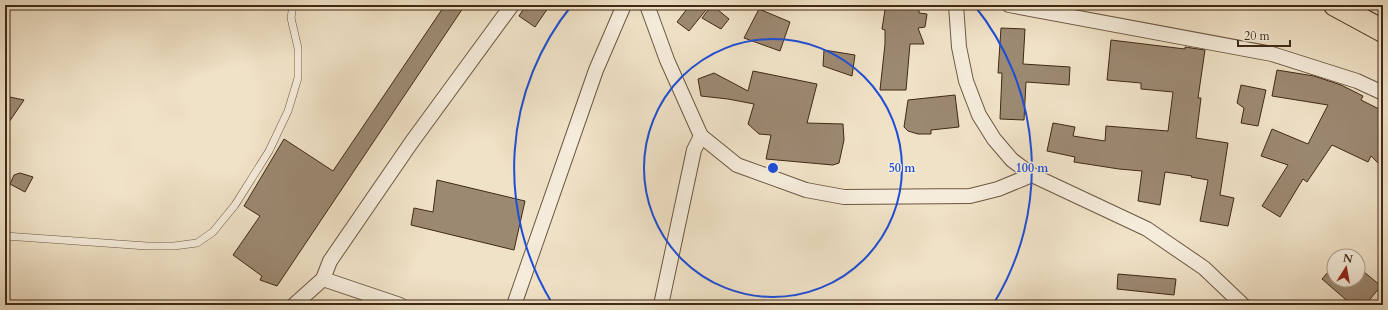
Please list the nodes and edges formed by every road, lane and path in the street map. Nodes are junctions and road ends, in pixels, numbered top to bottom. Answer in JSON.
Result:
{"nodes":[{"id":1,"x":293,"y":5,"type":"edge"},
{"id":2,"x":512,"y":5,"type":"edge"},
{"id":3,"x":624,"y":5,"type":"edge"},
{"id":4,"x":646,"y":5,"type":"edge"},
{"id":5,"x":956,"y":5,"type":"edge"},
{"id":6,"x":1009,"y":5,"type":"edge"},
{"id":7,"x":1335,"y":5,"type":"edge"},
{"id":8,"x":1383,"y":31,"type":"edge"},
{"id":9,"x":1383,"y":93,"type":"edge"},
{"id":10,"x":701,"y":136,"type":"junction"},
{"id":11,"x":1032,"y":175,"type":"junction"},
{"id":12,"x":5,"y":236,"type":"edge"},
{"id":13,"x":324,"y":279,"type":"junction"},
{"id":14,"x":294,"y":305,"type":"edge"},
{"id":15,"x":400,"y":305,"type":"edge"},
{"id":16,"x":514,"y":305,"type":"edge"},
{"id":17,"x":661,"y":305,"type":"edge"},
{"id":18,"x":1244,"y":305,"type":"edge"}],
"edges":[{"from":1,"to":12,"type":"lane"},
{"from":2,"to":13,"type":"street"},
{"from":3,"to":16,"type":"street"},
{"from":4,"to":10,"type":"street"},
{"from":5,"to":11,"type":"street"},
{"from":6,"to":9,"type":"street"},
{"from":7,"to":8,"type":"highway"},
{"from":10,"to":11,"type":"street"},
{"from":10,"to":17,"type":"street"},
{"from":11,"to":18,"type":"street"},
{"from":13,"to":14,"type":"street"},
{"from":13,"to":15,"type":"street"}]}
